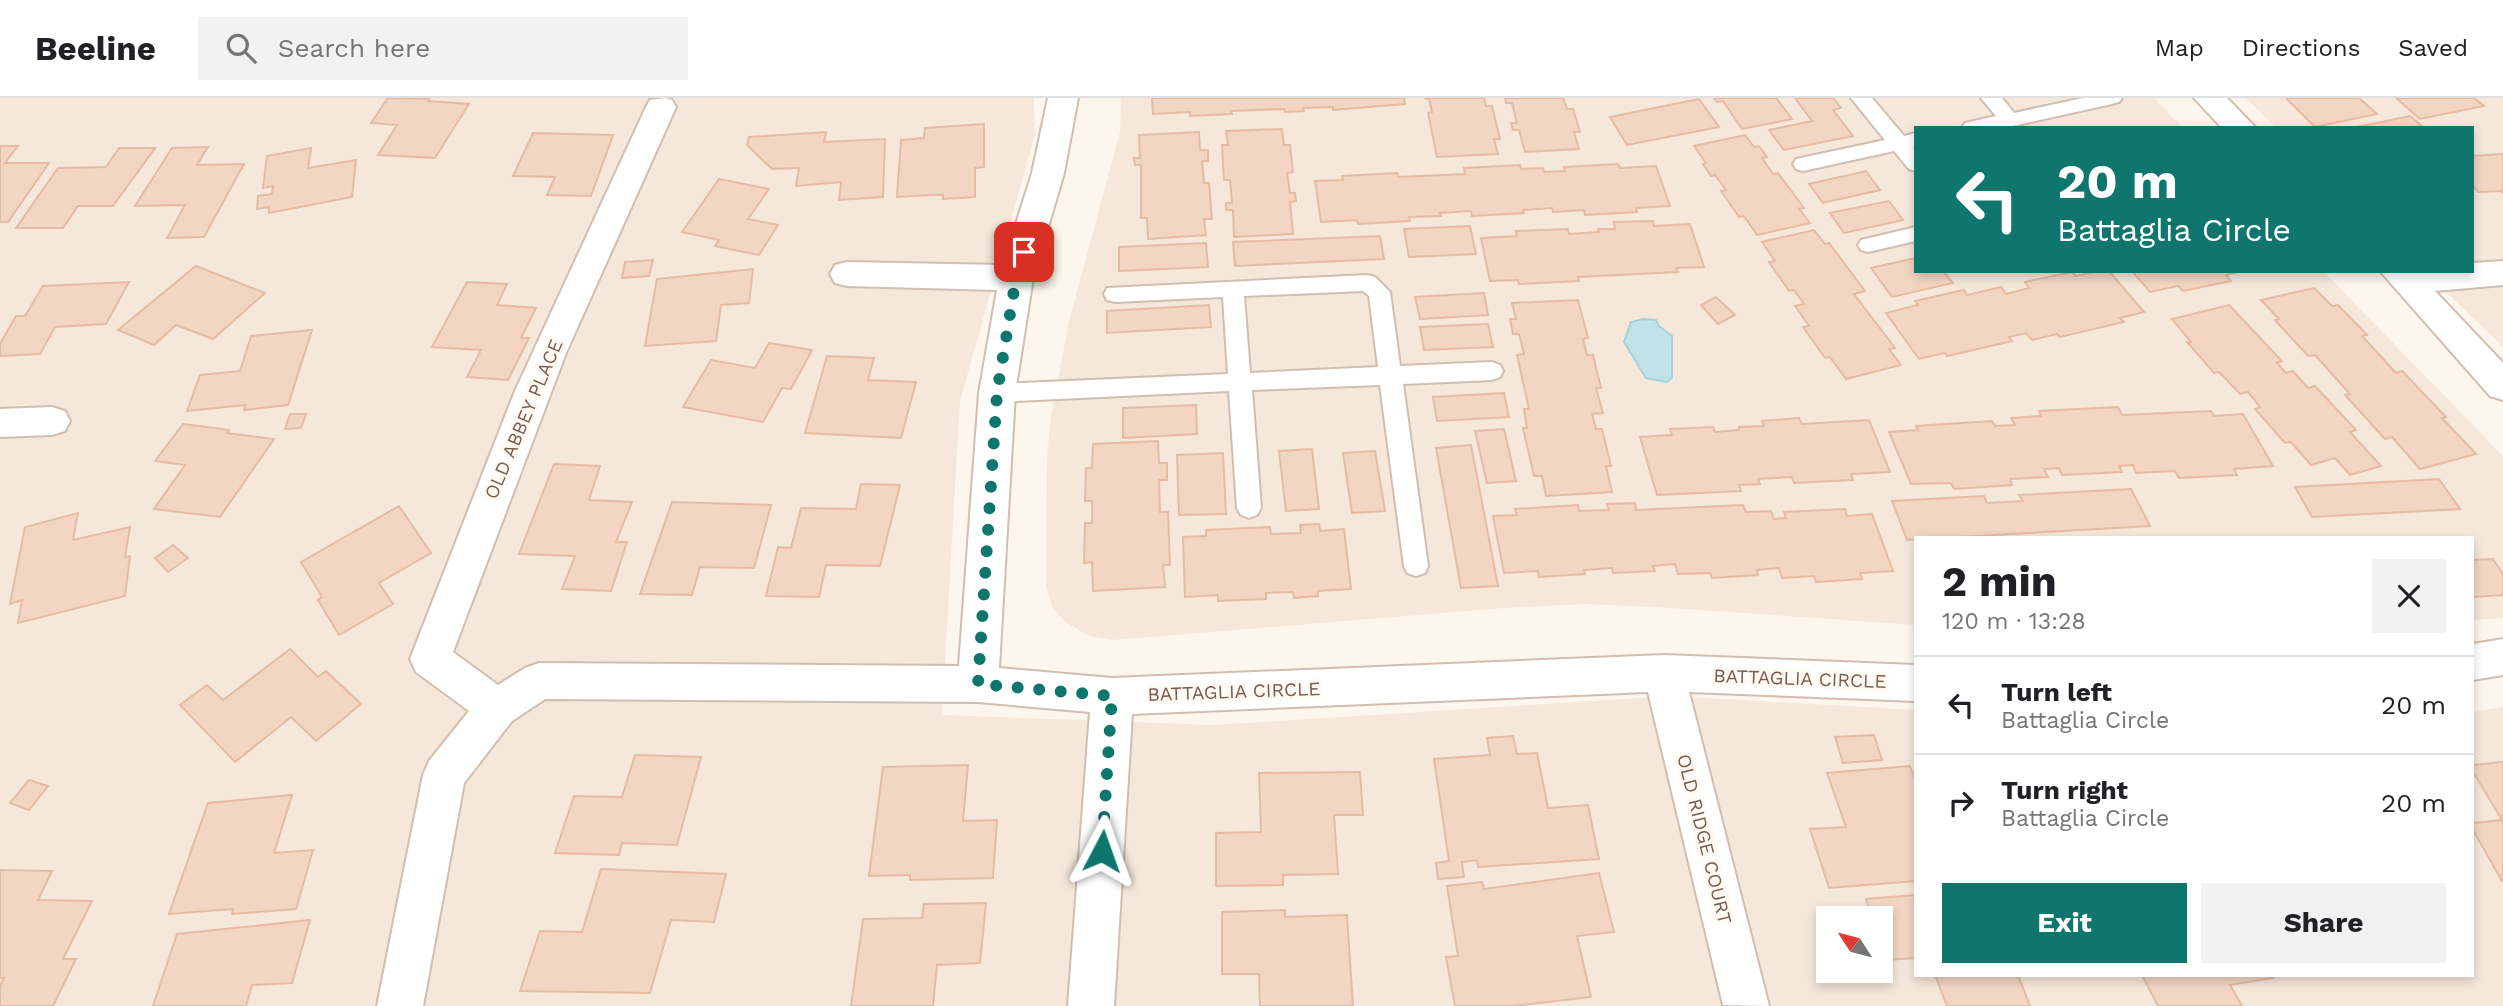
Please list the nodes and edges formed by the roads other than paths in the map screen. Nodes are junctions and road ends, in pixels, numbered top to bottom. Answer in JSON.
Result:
{"nodes":[{"id":1,"x":1063,"y":98,"type":"edge"},
{"id":2,"x":1861,"y":98,"type":"edge"},
{"id":3,"x":1991,"y":98,"type":"edge"},
{"id":4,"x":2112,"y":98,"type":"edge"},
{"id":5,"x":2208,"y":98,"type":"edge"},
{"id":6,"x":661,"y":107,"type":"dead end"},
{"id":7,"x":2010,"y":120,"type":"junction"},
{"id":8,"x":1982,"y":126,"type":"edge"},
{"id":9,"x":2239,"y":126,"type":"edge"},
{"id":10,"x":1908,"y":142,"type":"edge"},
{"id":11,"x":1914,"y":158,"type":"edge"},
{"id":12,"x":1803,"y":164,"type":"dead end"},
{"id":13,"x":1914,"y":234,"type":"edge"},
{"id":14,"x":1868,"y":245,"type":"dead end"},
{"id":15,"x":848,"y":274,"type":"dead end"},
{"id":16,"x":2503,"y":274,"type":"edge"},
{"id":17,"x":2402,"y":276,"type":"edge"},
{"id":18,"x":1016,"y":278,"type":"junction"},
{"id":19,"x":1233,"y":288,"type":"junction"},
{"id":20,"x":1115,"y":294,"type":"dead end"},
{"id":21,"x":1492,"y":371,"type":"dead end"},
{"id":22,"x":1392,"y":376,"type":"junction"},
{"id":23,"x":1238,"y":383,"type":"junction"},
{"id":24,"x":2503,"y":386,"type":"edge"},
{"id":25,"x":997,"y":393,"type":"junction"},
{"id":26,"x":52,"y":421,"type":"dead end"},
{"id":27,"x":0,"y":424,"type":"edge"},
{"id":28,"x":1249,"y":508,"type":"dead end"},
{"id":29,"x":1416,"y":566,"type":"dead end"},
{"id":30,"x":2503,"y":657,"type":"edge"},
{"id":31,"x":2474,"y":662,"type":"edge"},
{"id":32,"x":1664,"y":673,"type":"junction"},
{"id":33,"x":1914,"y":683,"type":"edge"},
{"id":34,"x":978,"y":684,"type":"junction"},
{"id":35,"x":1112,"y":696,"type":"junction"},
{"id":36,"x":497,"y":708,"type":"junction"},
{"id":37,"x":1746,"y":1005,"type":"edge"},
{"id":38,"x":400,"y":1006,"type":"edge"},
{"id":39,"x":1091,"y":1006,"type":"edge"}],
"edges":[{"from":1,"to":18,"type":"street"},
{"from":2,"to":10,"type":"lane"},
{"from":3,"to":7,"type":"lane"},
{"from":4,"to":7,"type":"lane"},
{"from":5,"to":9,"type":"street"},
{"from":6,"to":36,"type":"street","name":"OLD ABBEY PLACE"},
{"from":7,"to":8,"type":"lane"},
{"from":10,"to":11,"type":"lane"},
{"from":10,"to":12,"type":"lane"},
{"from":13,"to":14,"type":"lane"},
{"from":15,"to":18,"type":"street"},
{"from":16,"to":17,"type":"street"},
{"from":17,"to":24,"type":"street"},
{"from":18,"to":25,"type":"street"},
{"from":19,"to":20,"type":"lane"},
{"from":19,"to":22,"type":"lane"},
{"from":19,"to":23,"type":"lane"},
{"from":21,"to":22,"type":"lane"},
{"from":22,"to":23,"type":"lane"},
{"from":22,"to":29,"type":"lane"},
{"from":23,"to":25,"type":"lane"},
{"from":23,"to":28,"type":"lane"},
{"from":25,"to":34,"type":"street"},
{"from":26,"to":27,"type":"street"},
{"from":30,"to":31,"type":"street"},
{"from":32,"to":33,"type":"street","name":"BATTAGLIA CIRCLE"},
{"from":32,"to":35,"type":"street","name":"BATTAGLIA CIRCLE"},
{"from":32,"to":37,"type":"street","name":"OLD RIDGE COURT"},
{"from":34,"to":35,"type":"street","name":"BATTAGLIA CIRCLE"},
{"from":34,"to":36,"type":"street"},
{"from":35,"to":39,"type":"street"},
{"from":36,"to":38,"type":"street"}]}
